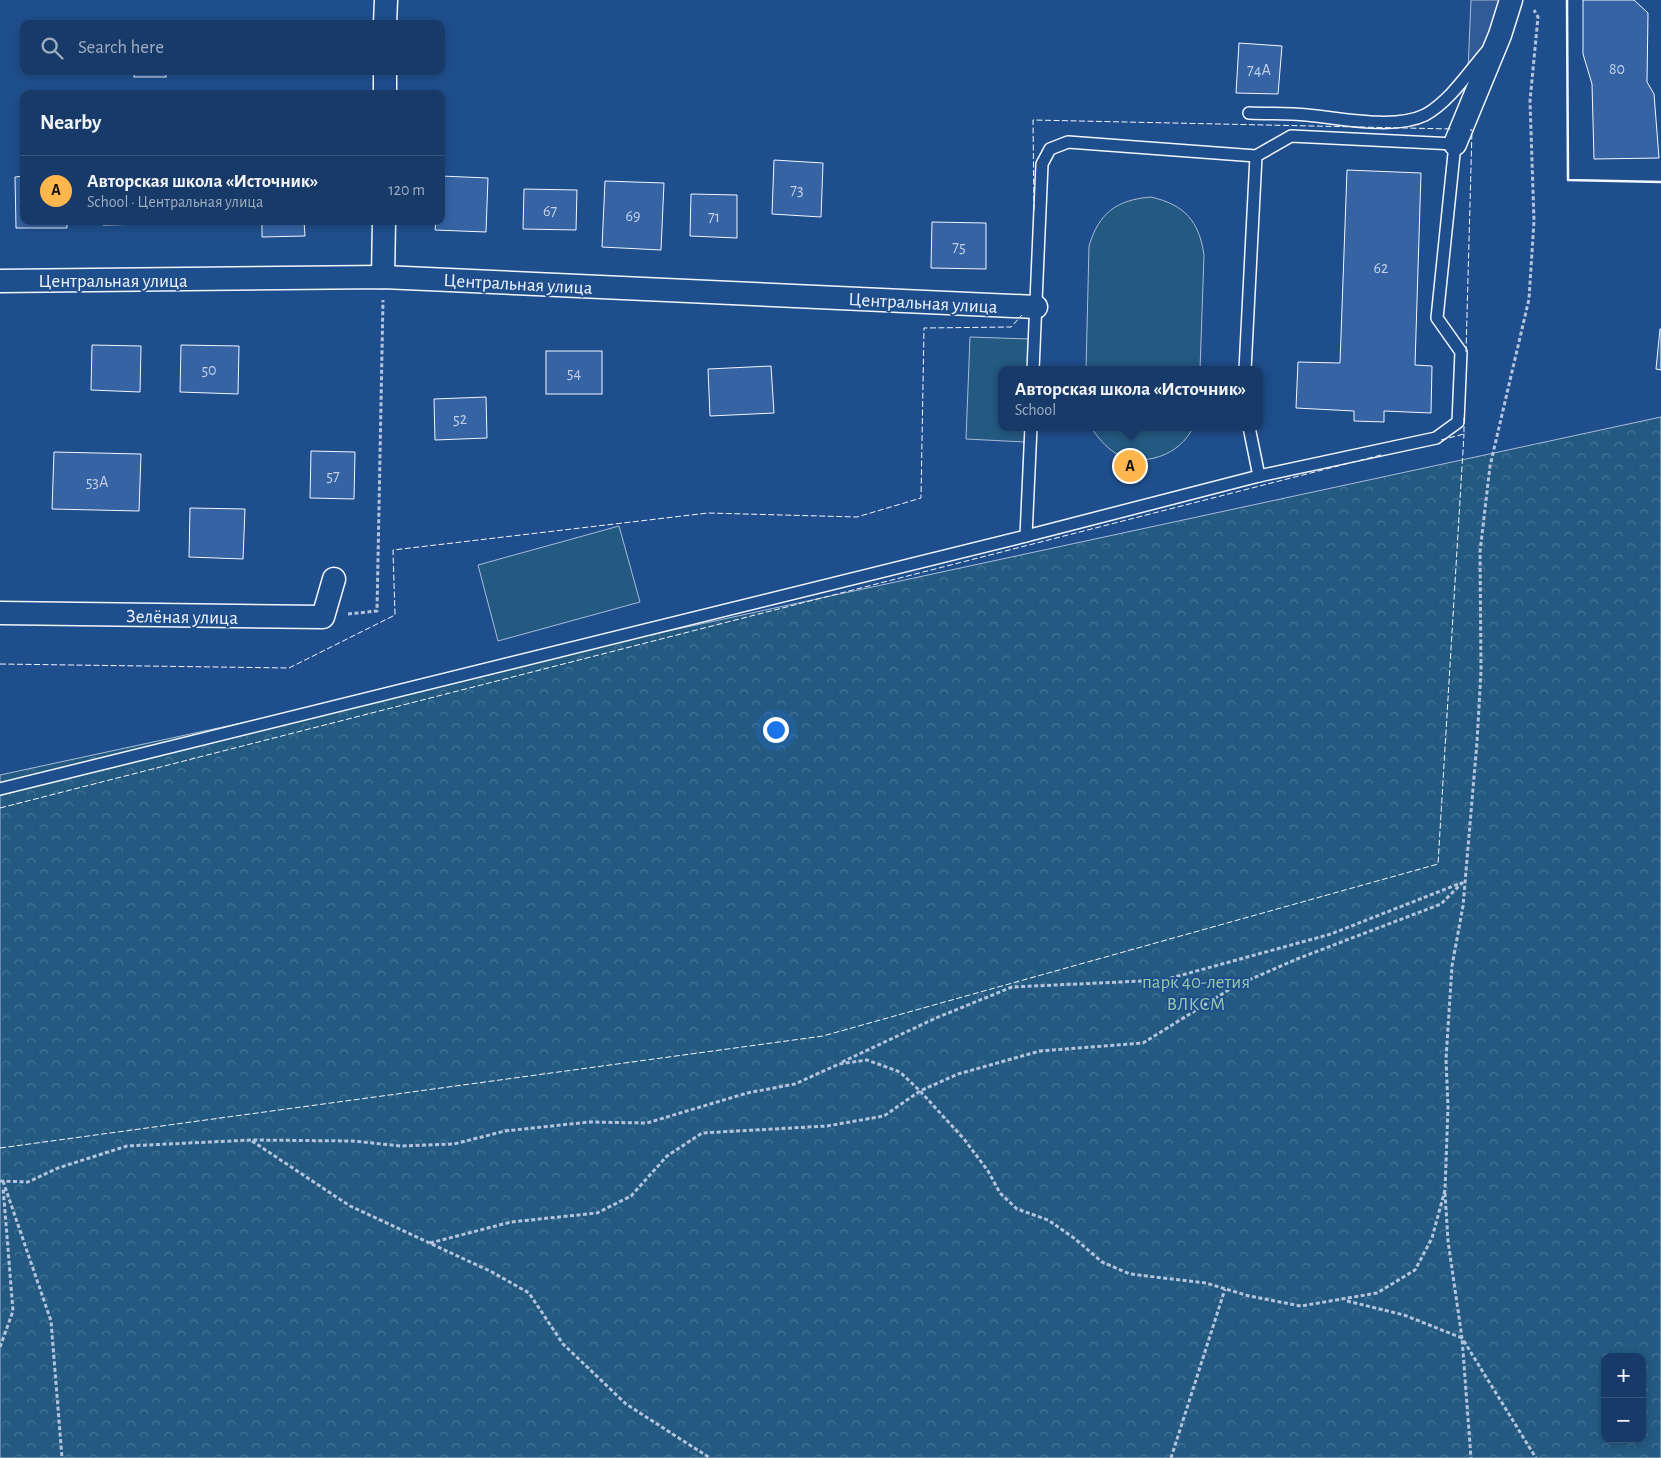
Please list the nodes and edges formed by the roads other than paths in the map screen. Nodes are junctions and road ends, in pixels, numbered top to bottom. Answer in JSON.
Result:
{"nodes":[{"id":1,"x":386,"y":0,"type":"edge"},
{"id":2,"x":1512,"y":0,"type":"edge"},
{"id":3,"x":386,"y":20,"type":"edge"},
{"id":4,"x":1500,"y":35,"type":"junction"},
{"id":5,"x":385,"y":75,"type":"edge"},
{"id":6,"x":385,"y":90,"type":"edge"},
{"id":7,"x":1249,"y":113,"type":"dead end"},
{"id":8,"x":1455,"y":144,"type":"junction"},
{"id":9,"x":1256,"y":156,"type":"junction"},
{"id":10,"x":384,"y":225,"type":"edge"},
{"id":11,"x":384,"y":277,"type":"junction"},
{"id":12,"x":0,"y":281,"type":"edge"},
{"id":13,"x":1036,"y":307,"type":"junction"},
{"id":14,"x":1033,"y":366,"type":"edge"},
{"id":15,"x":1244,"y":366,"type":"edge"},
{"id":16,"x":1031,"y":431,"type":"edge"},
{"id":17,"x":1250,"y":431,"type":"edge"},
{"id":18,"x":1259,"y":476,"type":"junction"},
{"id":19,"x":1026,"y":536,"type":"junction"},
{"id":20,"x":334,"y":579,"type":"dead end"},
{"id":21,"x":0,"y":614,"type":"edge"},
{"id":22,"x":0,"y":789,"type":"edge"}],
"edges":[{"from":1,"to":3,"type":"street"},
{"from":2,"to":4,"type":"street"},
{"from":4,"to":7,"type":"lane"},
{"from":4,"to":8,"type":"street"},
{"from":5,"to":6,"type":"street"},
{"from":8,"to":9,"type":"lane"},
{"from":8,"to":18,"type":"lane"},
{"from":9,"to":13,"type":"lane"},
{"from":9,"to":15,"type":"lane"},
{"from":10,"to":11,"type":"street"},
{"from":11,"to":12,"type":"street","name":"Центральная улица"},
{"from":11,"to":13,"type":"street","name":"Центральная улица"},
{"from":13,"to":14,"type":"lane"},
{"from":16,"to":19,"type":"lane"},
{"from":17,"to":18,"type":"lane"},
{"from":18,"to":19,"type":"lane"},
{"from":19,"to":22,"type":"lane"},
{"from":20,"to":21,"type":"street","name":"Зелёная улица"}]}
